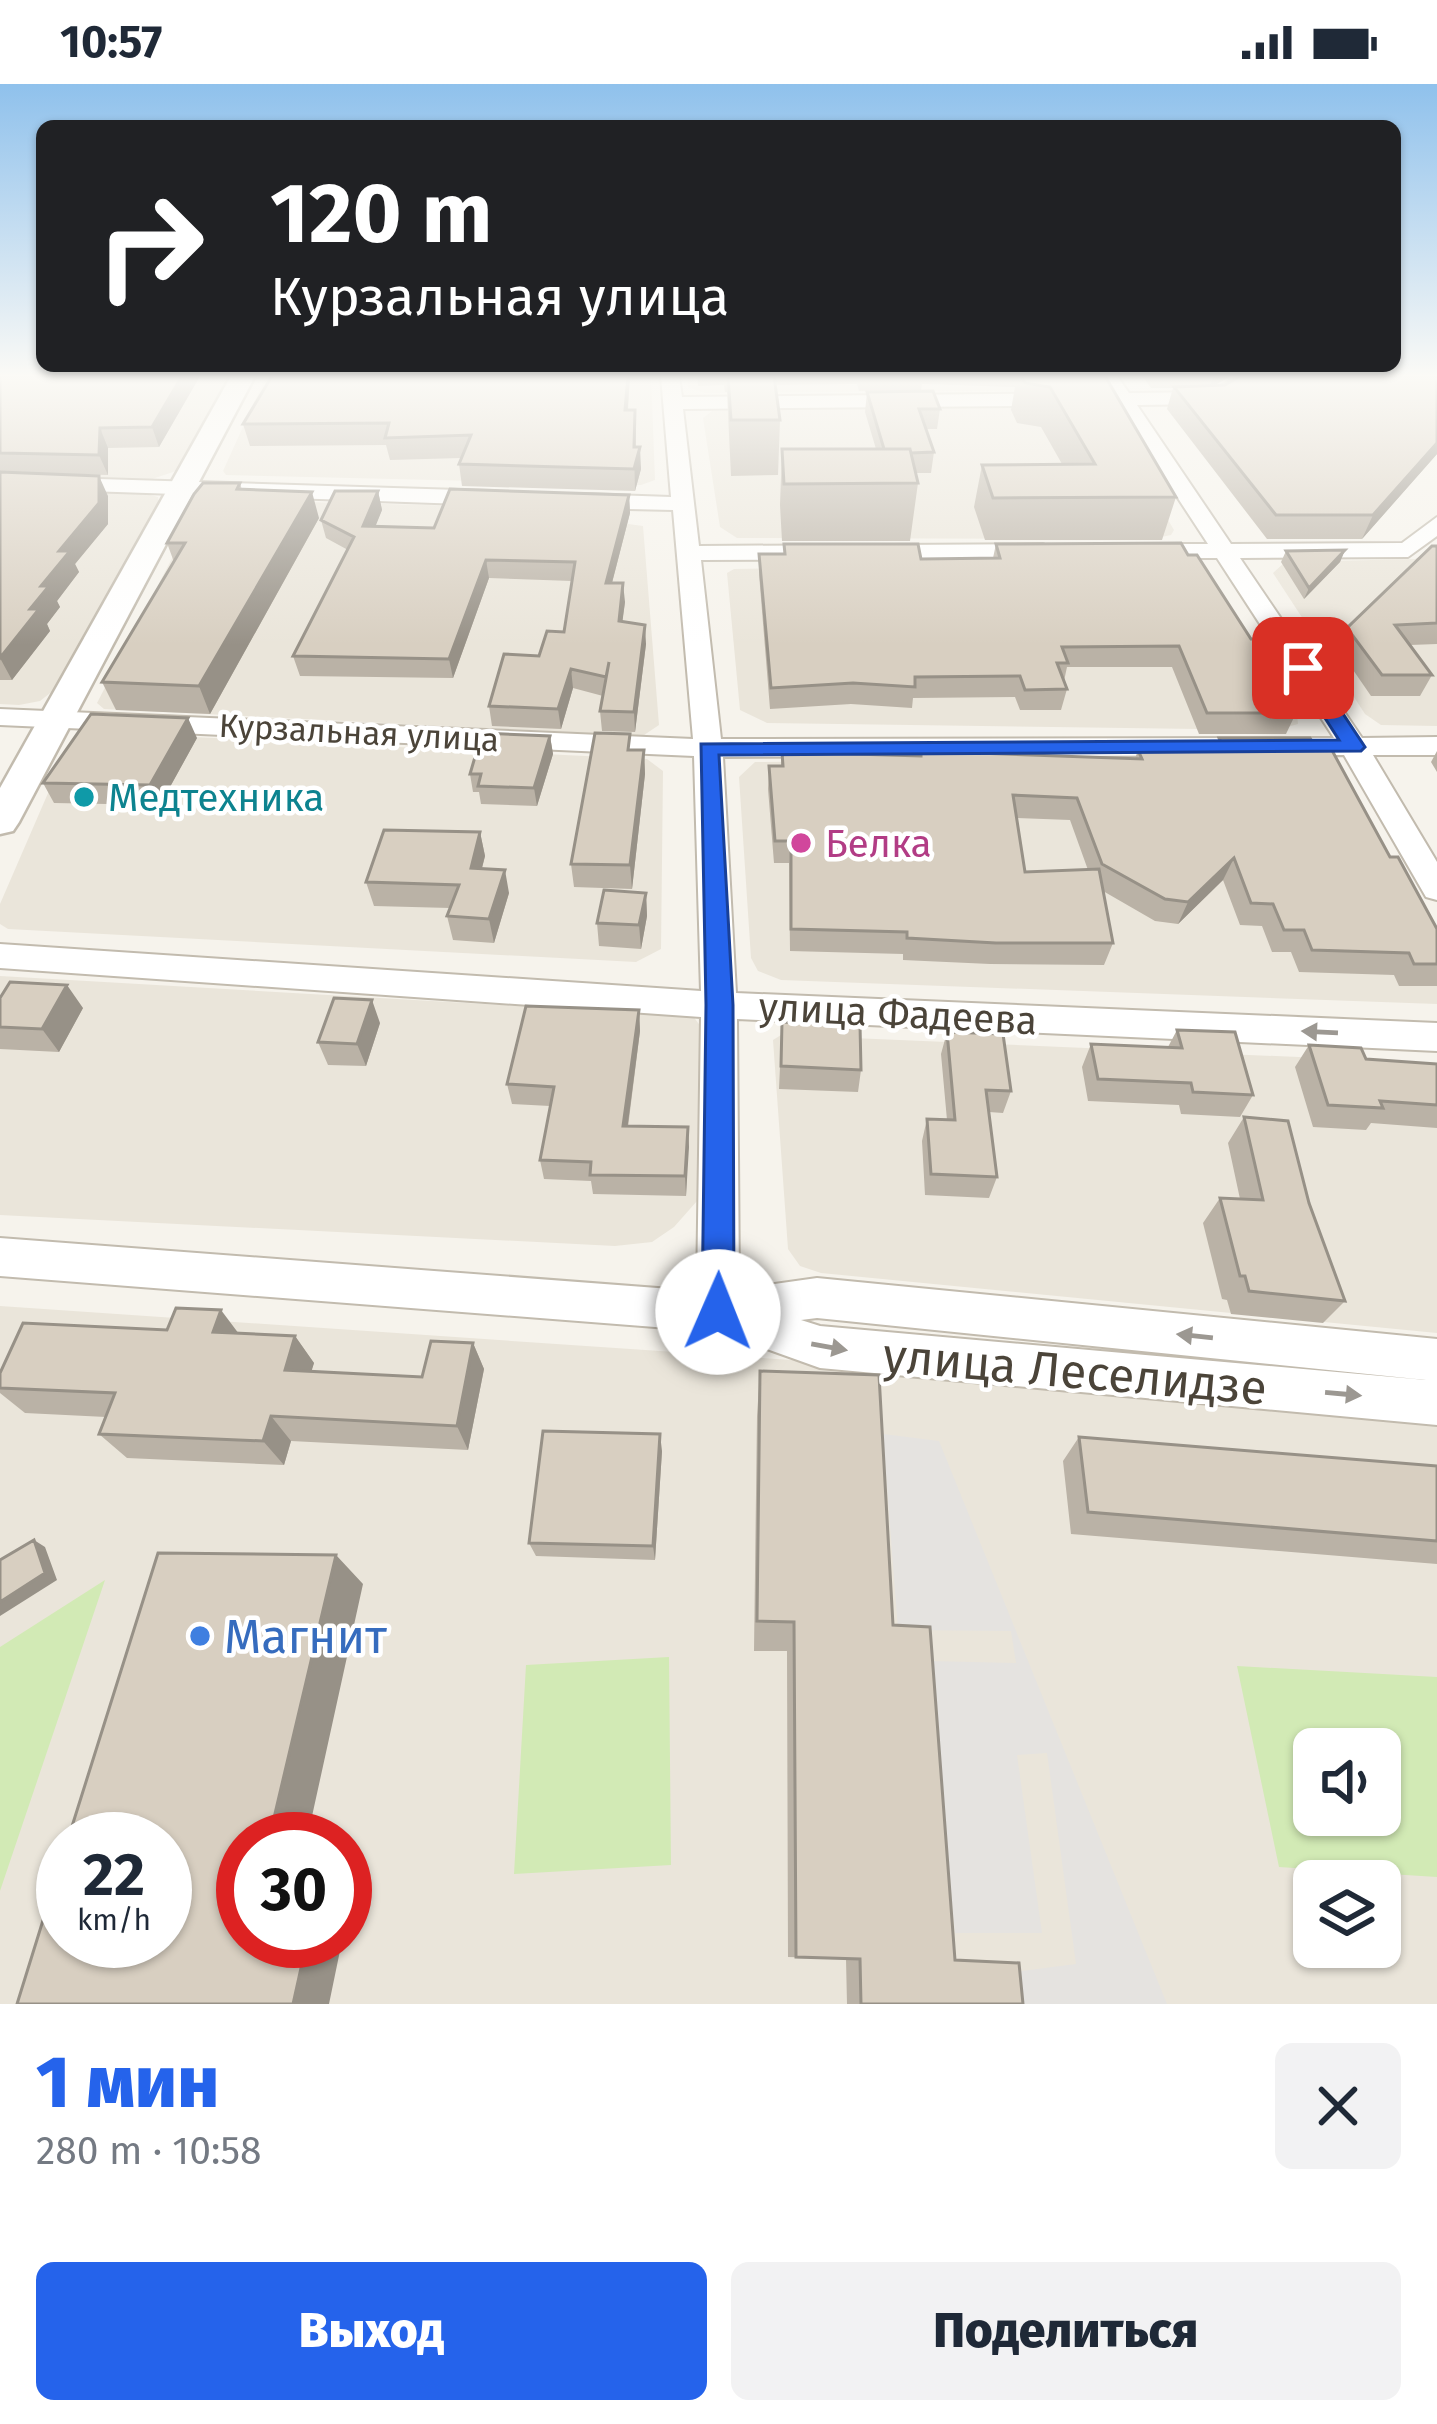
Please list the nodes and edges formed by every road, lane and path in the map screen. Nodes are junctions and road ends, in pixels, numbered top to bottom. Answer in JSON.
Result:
{"nodes":[{"id":1,"x":196,"y":466,"type":"edge"},
{"id":2,"x":678,"y":466,"type":"edge"},
{"id":3,"x":1169,"y":466,"type":"edge"},
{"id":4,"x":0,"y":482,"type":"edge"},
{"id":5,"x":184,"y":488,"type":"junction"},
{"id":6,"x":515,"y":499,"type":"edge"},
{"id":7,"x":563,"y":500,"type":"edge"},
{"id":8,"x":681,"y":504,"type":"junction"},
{"id":9,"x":1437,"y":524,"type":"edge"},
{"id":10,"x":1227,"y":550,"type":"junction"},
{"id":11,"x":1062,"y":551,"type":"edge"},
{"id":12,"x":1109,"y":551,"type":"edge"},
{"id":13,"x":686,"y":553,"type":"junction"},
{"id":14,"x":0,"y":717,"type":"edge"},
{"id":15,"x":58,"y":718,"type":"junction"},
{"id":16,"x":1437,"y":746,"type":"edge"},
{"id":17,"x":1354,"y":747,"type":"junction"},
{"id":18,"x":708,"y":748,"type":"junction"},
{"id":19,"x":0,"y":822,"type":"edge"},
{"id":20,"x":1437,"y":889,"type":"edge"},
{"id":21,"x":0,"y":956,"type":"edge"},
{"id":22,"x":719,"y":1005,"type":"junction"},
{"id":23,"x":1437,"y":1037,"type":"edge"},
{"id":24,"x":0,"y":1257,"type":"edge"},
{"id":25,"x":718,"y":1312,"type":"junction"},
{"id":26,"x":1437,"y":1360,"type":"edge"},
{"id":27,"x":1437,"y":1403,"type":"edge"}],
"edges":[{"from":1,"to":5,"type":"street"},
{"from":2,"to":8,"type":"street"},
{"from":3,"to":10,"type":"street"},
{"from":4,"to":5,"type":"street"},
{"from":5,"to":6,"type":"street"},
{"from":5,"to":15,"type":"street"},
{"from":7,"to":8,"type":"street"},
{"from":8,"to":13,"type":"street"},
{"from":9,"to":10,"type":"street"},
{"from":10,"to":12,"type":"street"},
{"from":10,"to":17,"type":"street"},
{"from":11,"to":13,"type":"street"},
{"from":13,"to":18,"type":"street"},
{"from":14,"to":15,"type":"street","name":"Курзальная улица"},
{"from":15,"to":18,"type":"street","name":"Курзальная улица"},
{"from":15,"to":19,"type":"street"},
{"from":16,"to":17,"type":"street","name":"Курзальная улица"},
{"from":17,"to":18,"type":"street","name":"Курзальная улица"},
{"from":17,"to":20,"type":"street"},
{"from":18,"to":22,"type":"street"},
{"from":21,"to":22,"type":"street","name":"улица Фадеева"},
{"from":23,"to":22,"type":"street","name":"улица Фадеева","one_way":true},
{"from":22,"to":25,"type":"street"},
{"from":24,"to":25,"type":"street","name":"улица Леселидзе"},
{"from":26,"to":25,"type":"street","name":"улица Леселидзе","one_way":true},
{"from":25,"to":27,"type":"street","name":"улица Леселидзе","one_way":true}]}
